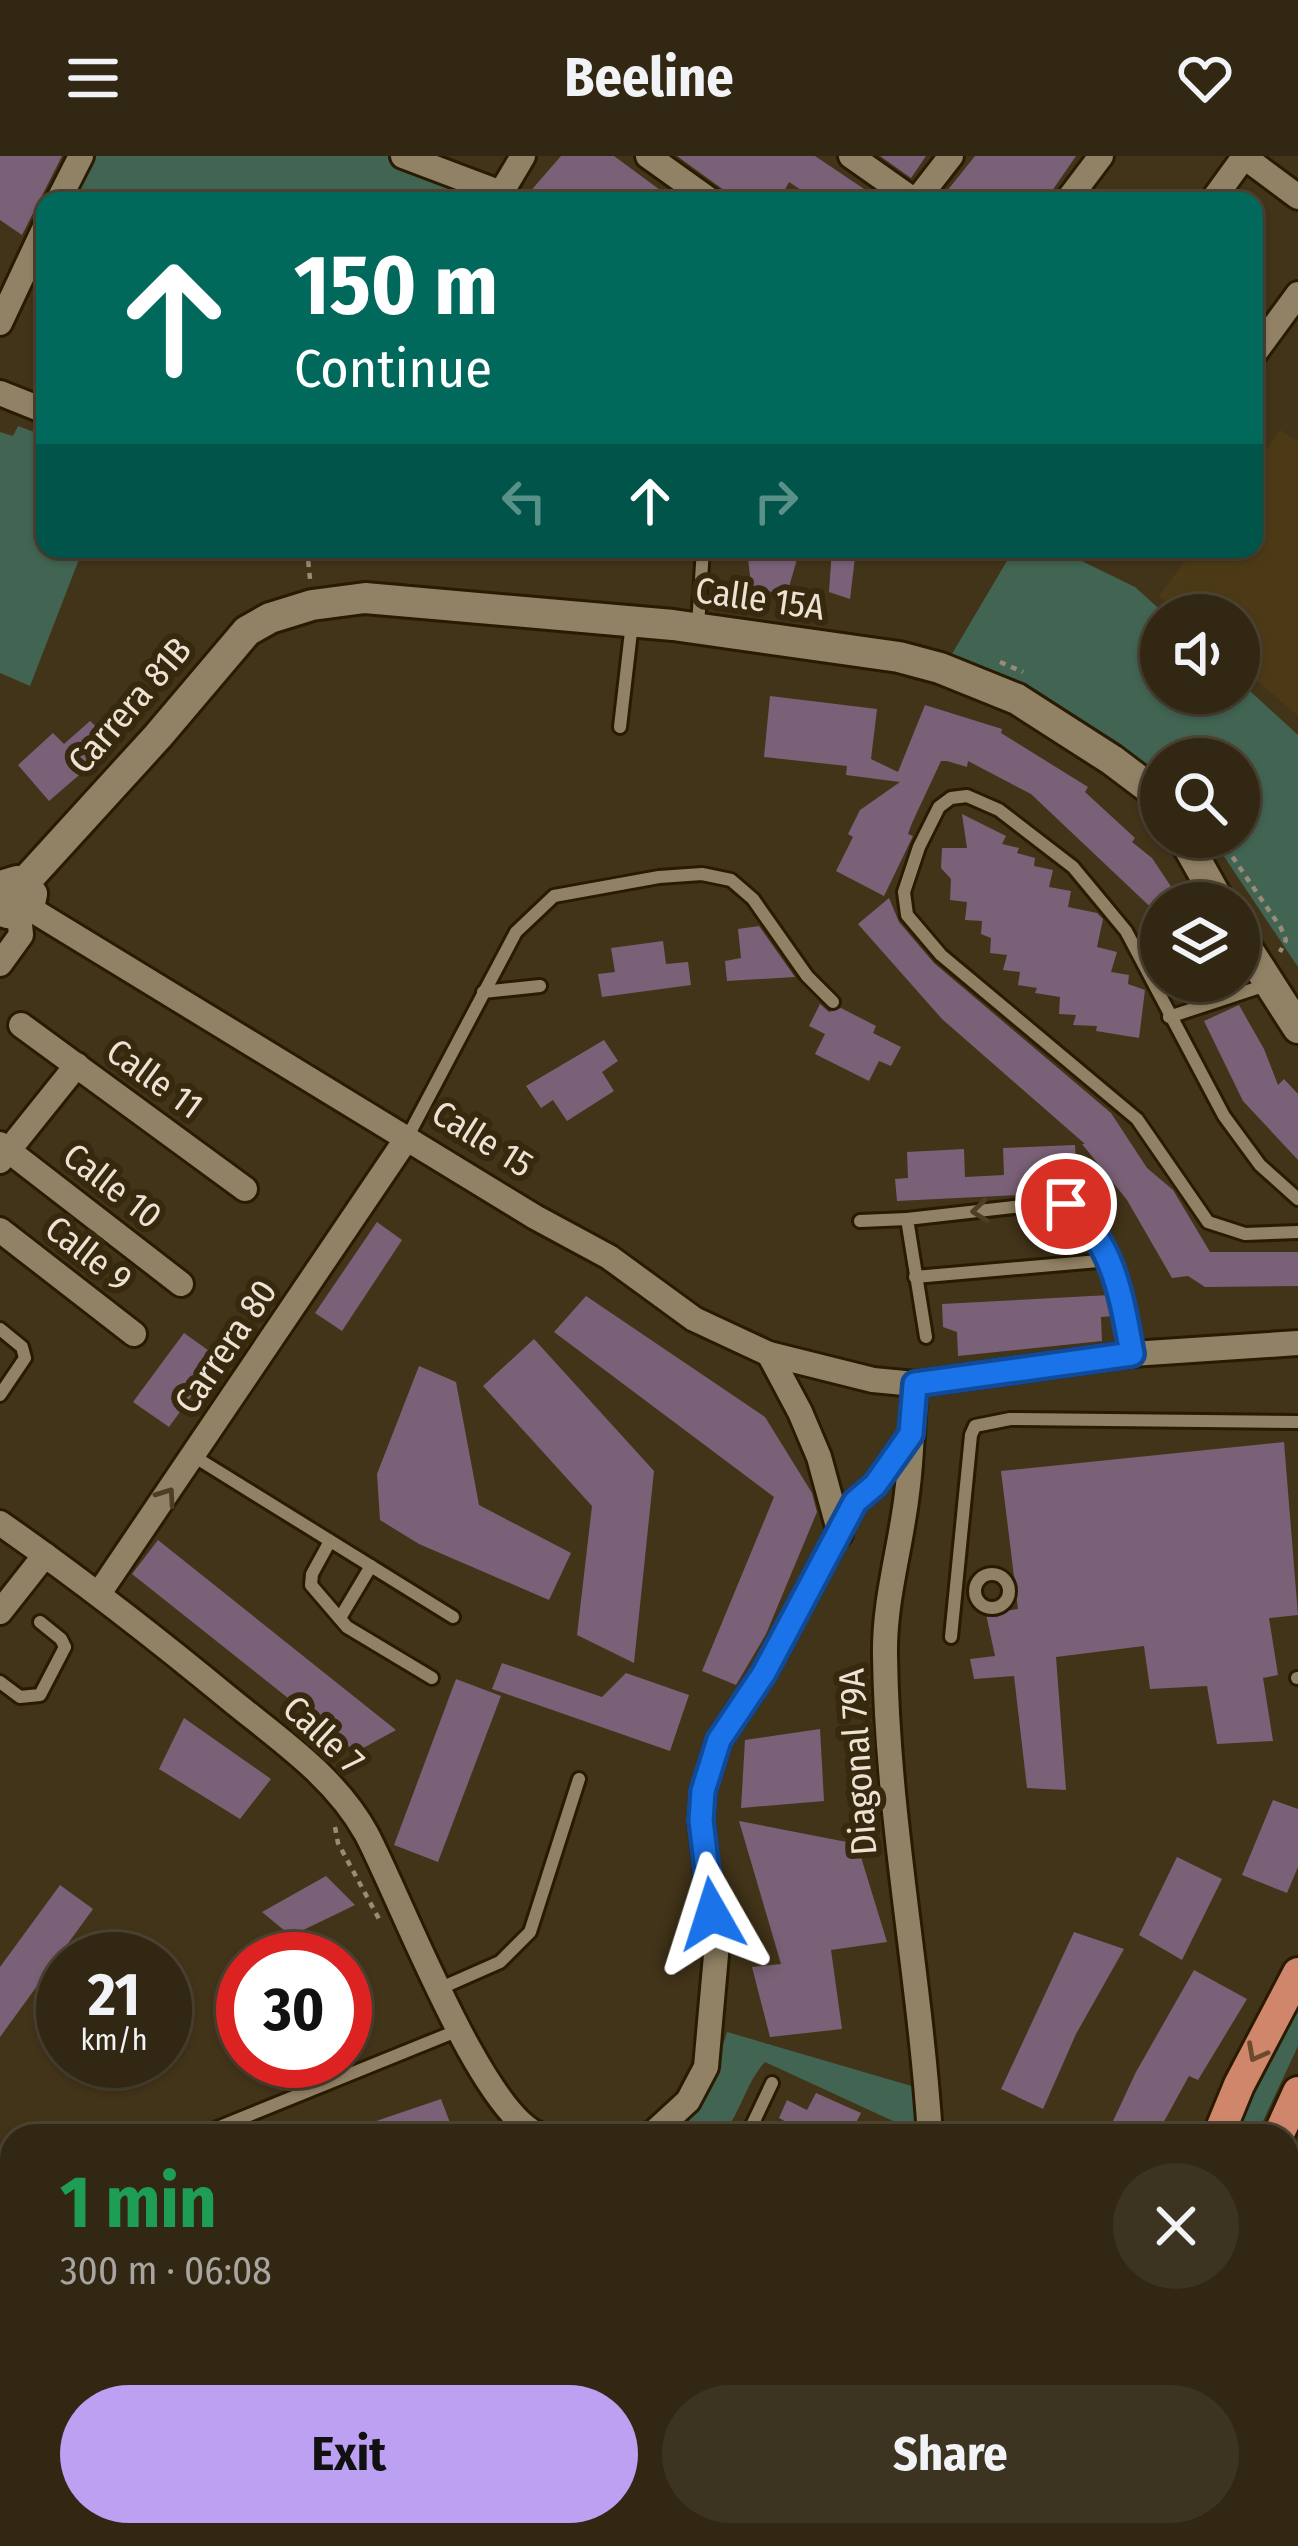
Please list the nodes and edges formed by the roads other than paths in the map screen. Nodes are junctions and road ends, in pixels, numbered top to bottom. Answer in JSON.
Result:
{"nodes":[{"id":1,"x":81,"y":156,"type":"edge"},
{"id":2,"x":404,"y":156,"type":"edge"},
{"id":3,"x":523,"y":156,"type":"edge"},
{"id":4,"x":648,"y":156,"type":"edge"},
{"id":5,"x":851,"y":156,"type":"edge"},
{"id":6,"x":951,"y":156,"type":"edge"},
{"id":7,"x":1101,"y":156,"type":"edge"},
{"id":8,"x":1244,"y":157,"type":"edge"},
{"id":9,"x":63,"y":192,"type":"edge"},
{"id":10,"x":494,"y":192,"type":"edge"},
{"id":11,"x":509,"y":192,"type":"edge"},
{"id":12,"x":698,"y":192,"type":"edge"},
{"id":13,"x":903,"y":192,"type":"edge"},
{"id":14,"x":923,"y":192,"type":"edge"},
{"id":15,"x":1074,"y":192,"type":"edge"},
{"id":16,"x":1219,"y":192,"type":"edge"},
{"id":17,"x":1298,"y":197,"type":"edge"},
{"id":18,"x":36,"y":246,"type":"edge"},
{"id":19,"x":1298,"y":294,"type":"edge"},
{"id":20,"x":0,"y":323,"type":"edge"},
{"id":21,"x":1263,"y":342,"type":"edge"},
{"id":22,"x":0,"y":393,"type":"edge"},
{"id":23,"x":36,"y":407,"type":"edge"},
{"id":24,"x":703,"y":558,"type":"edge"},
{"id":25,"x":312,"y":605,"type":"joint"},
{"id":26,"x":632,"y":622,"type":"junction"},
{"id":27,"x":698,"y":628,"type":"junction"},
{"id":28,"x":620,"y":727,"type":"dead end"},
{"id":29,"x":1140,"y":781,"type":"edge"},
{"id":30,"x":15,"y":900,"type":"edge"},
{"id":31,"x":0,"y":964,"type":"edge"},
{"id":32,"x":1260,"y":969,"type":"edge"},
{"id":33,"x":540,"y":986,"type":"dead end"},
{"id":34,"x":483,"y":992,"type":"junction"},
{"id":35,"x":833,"y":1002,"type":"dead end"},
{"id":36,"x":1191,"y":1002,"type":"edge"},
{"id":37,"x":1169,"y":1017,"type":"junction"},
{"id":38,"x":22,"y":1025,"type":"dead end"},
{"id":39,"x":1298,"y":1028,"type":"edge"},
{"id":40,"x":77,"y":1065,"type":"junction"},
{"id":41,"x":407,"y":1138,"type":"junction"},
{"id":42,"x":3,"y":1151,"type":"edge"},
{"id":43,"x":245,"y":1189,"type":"dead end"},
{"id":44,"x":1298,"y":1199,"type":"edge"},
{"id":45,"x":907,"y":1219,"type":"junction"},
{"id":46,"x":860,"y":1221,"type":"dead end"},
{"id":47,"x":0,"y":1230,"type":"edge"},
{"id":48,"x":1298,"y":1232,"type":"edge"},
{"id":49,"x":1110,"y":1260,"type":"junction"},
{"id":50,"x":915,"y":1277,"type":"junction"},
{"id":51,"x":181,"y":1284,"type":"dead end"},
{"id":52,"x":0,"y":1329,"type":"edge"},
{"id":53,"x":134,"y":1334,"type":"dead end"},
{"id":54,"x":926,"y":1336,"type":"dead end"},
{"id":55,"x":1298,"y":1343,"type":"edge"},
{"id":56,"x":769,"y":1354,"type":"junction"},
{"id":57,"x":1132,"y":1354,"type":"junction"},
{"id":58,"x":915,"y":1384,"type":"junction"},
{"id":59,"x":0,"y":1395,"type":"edge"},
{"id":60,"x":1298,"y":1422,"type":"edge"},
{"id":61,"x":911,"y":1434,"type":"junction"},
{"id":62,"x":195,"y":1456,"type":"junction"},
{"id":63,"x":875,"y":1485,"type":"junction"},
{"id":64,"x":907,"y":1495,"type":"junction"},
{"id":65,"x":0,"y":1522,"type":"edge"},
{"id":66,"x":840,"y":1534,"type":"junction"},
{"id":67,"x":330,"y":1541,"type":"junction"},
{"id":68,"x":45,"y":1555,"type":"junction"},
{"id":69,"x":370,"y":1567,"type":"junction"},
{"id":70,"x":956,"y":1581,"type":"junction"},
{"id":71,"x":976,"y":1584,"type":"dead end"},
{"id":72,"x":100,"y":1592,"type":"junction"},
{"id":73,"x":0,"y":1612,"type":"edge"},
{"id":74,"x":453,"y":1617,"type":"dead end"},
{"id":75,"x":340,"y":1618,"type":"junction"},
{"id":76,"x":40,"y":1622,"type":"dead end"},
{"id":77,"x":951,"y":1637,"type":"dead end"},
{"id":78,"x":432,"y":1678,"type":"dead end"},
{"id":79,"x":0,"y":1682,"type":"edge"},
{"id":80,"x":578,"y":1779,"type":"dead end"},
{"id":81,"x":1298,"y":1973,"type":"edge"},
{"id":82,"x":441,"y":1988,"type":"junction"},
{"id":83,"x":460,"y":2030,"type":"junction"},
{"id":84,"x":772,"y":2083,"type":"dead end"},
{"id":85,"x":1298,"y":2092,"type":"edge"},
{"id":86,"x":227,"y":2124,"type":"edge"},
{"id":87,"x":523,"y":2124,"type":"edge"},
{"id":88,"x":663,"y":2124,"type":"edge"},
{"id":89,"x":753,"y":2124,"type":"edge"},
{"id":90,"x":929,"y":2124,"type":"edge"},
{"id":91,"x":1223,"y":2124,"type":"edge"},
{"id":92,"x":1283,"y":2124,"type":"edge"}],
"edges":[{"from":1,"to":9,"type":"street"},
{"from":2,"to":10,"type":"street"},
{"from":3,"to":11,"type":"street"},
{"from":4,"to":12,"type":"street"},
{"from":5,"to":13,"type":"street"},
{"from":6,"to":14,"type":"street"},
{"from":7,"to":15,"type":"street"},
{"from":8,"to":16,"type":"street"},
{"from":8,"to":17,"type":"street"},
{"from":18,"to":20,"type":"street"},
{"from":19,"to":21,"type":"street"},
{"from":22,"to":23,"type":"street"},
{"from":24,"to":27,"type":"lane"},
{"from":25,"to":26,"type":"street","name":"Calle 15A"},
{"from":25,"to":30,"type":"street","name":"Carrera 81B"},
{"from":26,"to":27,"type":"street","name":"Calle 15A"},
{"from":26,"to":28,"type":"lane"},
{"from":27,"to":29,"type":"street","name":"Calle 15A"},
{"from":30,"to":31,"type":"street","name":"Carrera 81B"},
{"from":30,"to":41,"type":"street","name":"Calle 15"},
{"from":32,"to":39,"type":"street"},
{"from":33,"to":34,"type":"lane"},
{"from":34,"to":35,"type":"lane"},
{"from":34,"to":41,"type":"lane"},
{"from":36,"to":37,"type":"lane"},
{"from":37,"to":44,"type":"lane"},
{"from":37,"to":48,"type":"lane"},
{"from":38,"to":40,"type":"street","name":"Calle 11"},
{"from":40,"to":42,"type":"street"},
{"from":40,"to":43,"type":"street","name":"Calle 11"},
{"from":41,"to":56,"type":"street","name":"Calle 15"},
{"from":41,"to":62,"type":"street","name":"Carrera 80"},
{"from":42,"to":51,"type":"street","name":"Calle 10"},
{"from":45,"to":46,"type":"lane"},
{"from":49,"to":45,"type":"lane","one_way":true},
{"from":45,"to":50,"type":"lane"},
{"from":47,"to":53,"type":"street","name":"Calle 9"},
{"from":49,"to":50,"type":"lane"},
{"from":49,"to":57,"type":"lane"},
{"from":50,"to":54,"type":"lane"},
{"from":52,"to":59,"type":"lane"},
{"from":55,"to":57,"type":"street","name":"Calle 15"},
{"from":56,"to":58,"type":"street","name":"Calle 15"},
{"from":56,"to":66,"type":"street"},
{"from":57,"to":58,"type":"street","name":"Calle 15"},
{"from":58,"to":61,"type":"street","name":"Diagonal 79A"},
{"from":60,"to":70,"type":"lane"},
{"from":61,"to":63,"type":"street"},
{"from":61,"to":64,"type":"street","name":"Diagonal 79A"},
{"from":62,"to":67,"type":"lane"},
{"from":72,"to":62,"type":"street","name":"Carrera 80","one_way":true},
{"from":63,"to":64,"type":"street"},
{"from":63,"to":66,"type":"street"},
{"from":64,"to":90,"type":"street","name":"Diagonal 79A"},
{"from":65,"to":68,"type":"street","name":"Calle 7"},
{"from":66,"to":88,"type":"street"},
{"from":67,"to":69,"type":"lane"},
{"from":67,"to":75,"type":"lane"},
{"from":68,"to":72,"type":"street","name":"Calle 7"},
{"from":68,"to":73,"type":"street"},
{"from":69,"to":74,"type":"lane"},
{"from":69,"to":75,"type":"lane"},
{"from":70,"to":71,"type":"lane"},
{"from":70,"to":77,"type":"lane"},
{"from":72,"to":82,"type":"street","name":"Calle 7"},
{"from":75,"to":78,"type":"lane"},
{"from":76,"to":79,"type":"lane"},
{"from":80,"to":82,"type":"lane"},
{"from":81,"to":91,"type":"main road","one_way":true},
{"from":82,"to":83,"type":"street","name":"Calle 7"},
{"from":83,"to":86,"type":"lane"},
{"from":83,"to":87,"type":"street","name":"Calle 7"},
{"from":84,"to":89,"type":"lane"},
{"from":85,"to":92,"type":"main road"}]}
